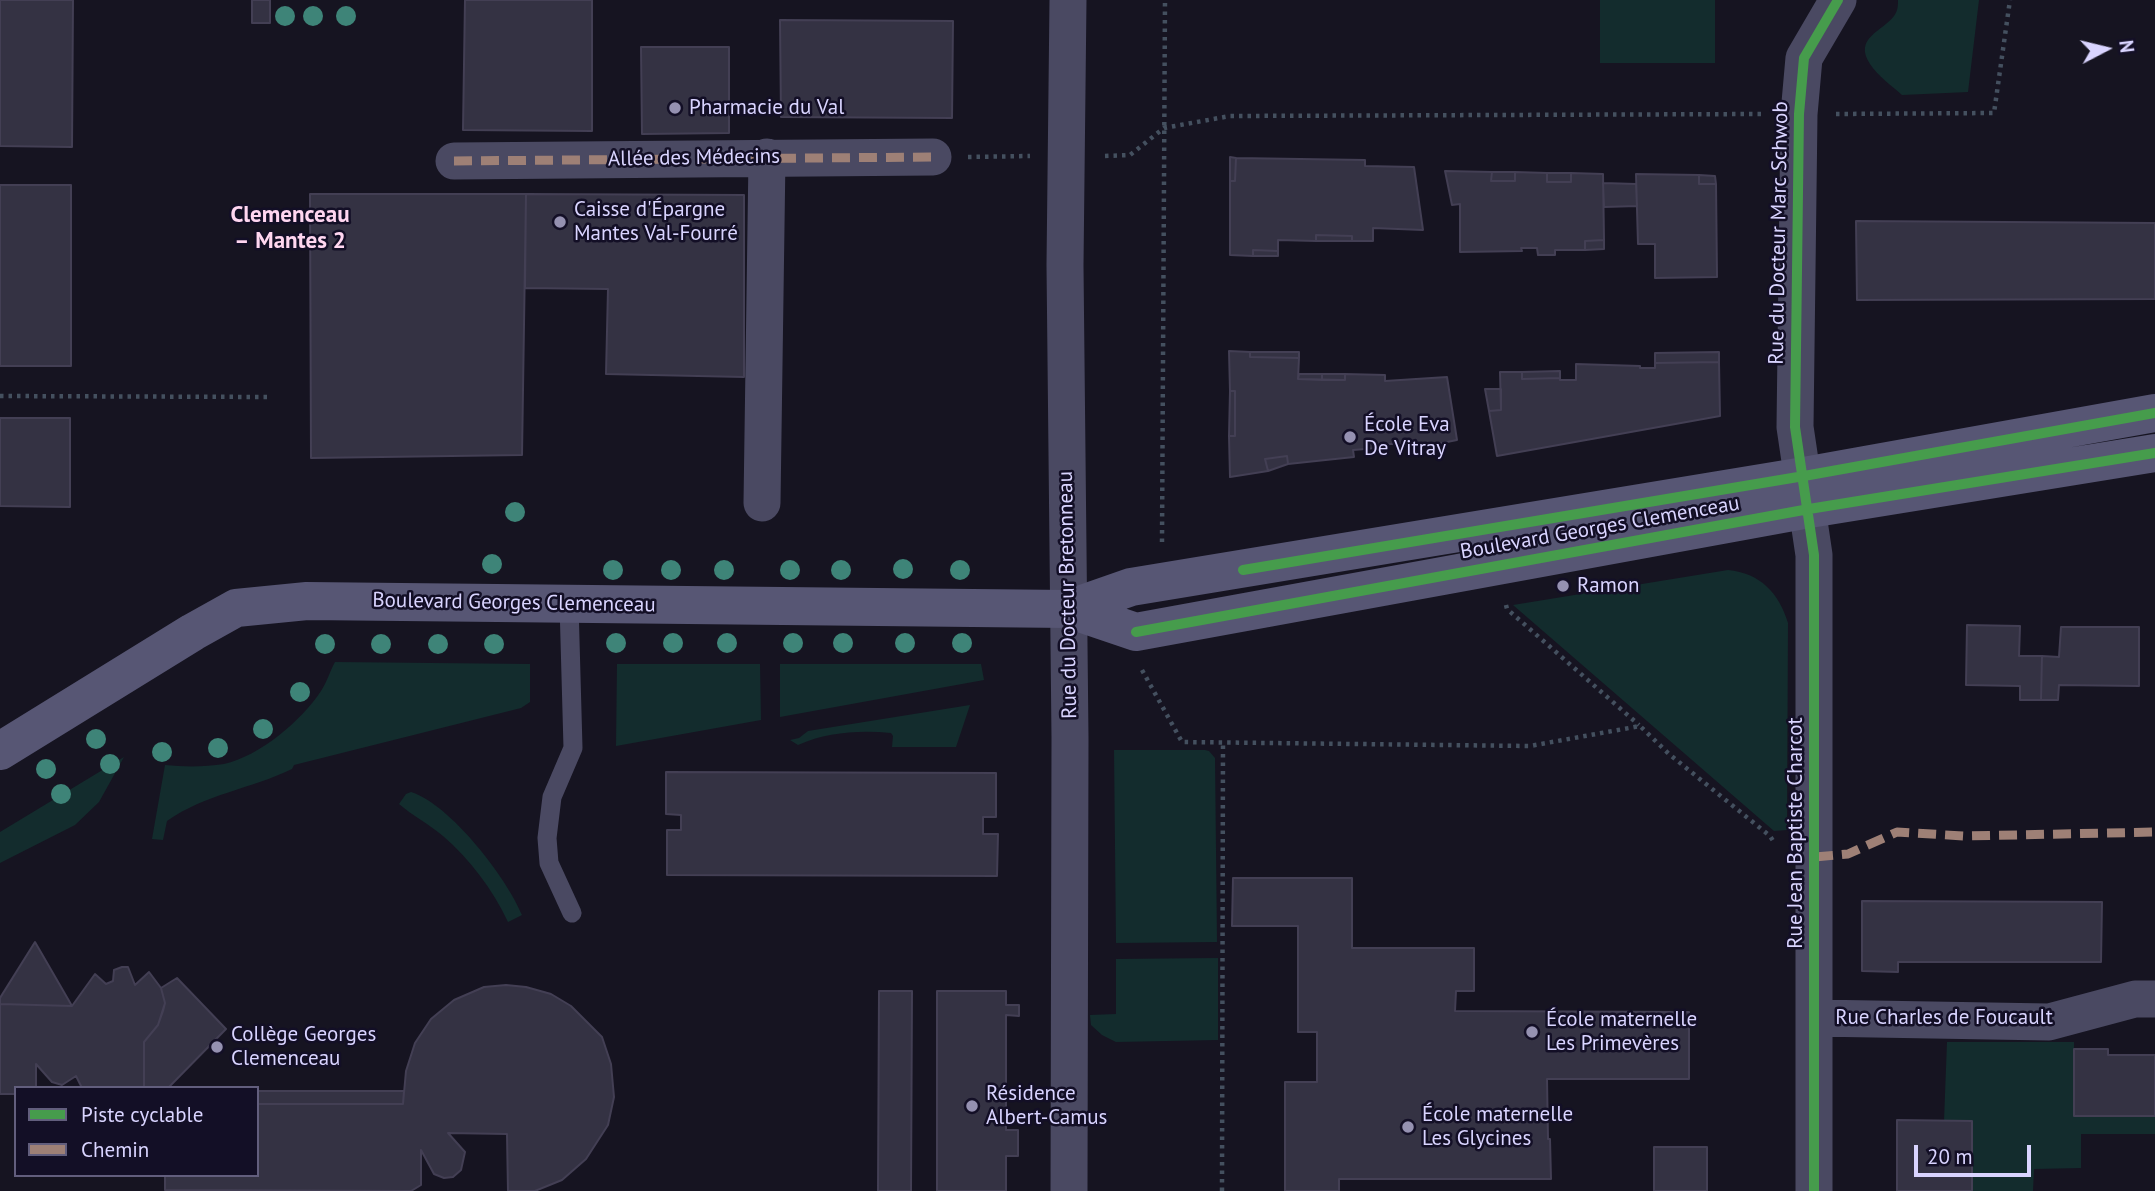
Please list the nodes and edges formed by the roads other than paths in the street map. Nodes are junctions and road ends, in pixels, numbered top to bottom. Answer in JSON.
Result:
{"nodes":[{"id":1,"x":1068,"y":0,"type":"edge"},
{"id":2,"x":1838,"y":0,"type":"edge"},
{"id":3,"x":933,"y":157,"type":"dead end"},
{"id":4,"x":767,"y":158,"type":"junction"},
{"id":5,"x":454,"y":161,"type":"dead end"},
{"id":6,"x":2155,"y":413,"type":"edge"},
{"id":7,"x":2155,"y":453,"type":"edge"},
{"id":8,"x":1806,"y":493,"type":"junction"},
{"id":9,"x":762,"y":503,"type":"dead end"},
{"id":10,"x":569,"y":604,"type":"junction"},
{"id":11,"x":1068,"y":608,"type":"junction"},
{"id":12,"x":0,"y":751,"type":"edge"},
{"id":13,"x":572,"y":913,"type":"dead end"},
{"id":14,"x":2155,"y":999,"type":"edge"},
{"id":15,"x":1815,"y":1018,"type":"junction"},
{"id":16,"x":1069,"y":1191,"type":"edge"},
{"id":17,"x":1814,"y":1191,"type":"edge"}],
"edges":[{"from":1,"to":11,"type":"street","name":"Rue du Docteur Bretonneau"},
{"from":2,"to":8,"type":"street","name":"Rue du Docteur Marc Schwob"},
{"from":3,"to":4,"type":"street","name":"Allée des Médecins"},
{"from":4,"to":5,"type":"street","name":"Allée des Médecins"},
{"from":4,"to":9,"type":"street"},
{"from":6,"to":8,"type":"main road","name":"Boulevard Georges Clemenceau"},
{"from":7,"to":8,"type":"main road","name":"Boulevard Georges Clemenceau"},
{"from":8,"to":11,"type":"main road","name":"Boulevard Georges Clemenceau"},
{"from":8,"to":11,"type":"main road","name":"Boulevard Georges Clemenceau"},
{"from":8,"to":15,"type":"street","name":"Rue Jean Baptiste Charcot"},
{"from":10,"to":11,"type":"main road","name":"Boulevard Georges Clemenceau"},
{"from":10,"to":12,"type":"main road","name":"Boulevard Georges Clemenceau"},
{"from":10,"to":13,"type":"lane"},
{"from":11,"to":16,"type":"street","name":"Rue du Docteur Bretonneau"},
{"from":14,"to":15,"type":"street","name":"Rue Charles de Foucault"},
{"from":15,"to":17,"type":"street","name":"Rue Jean Baptiste Charcot"}]}
